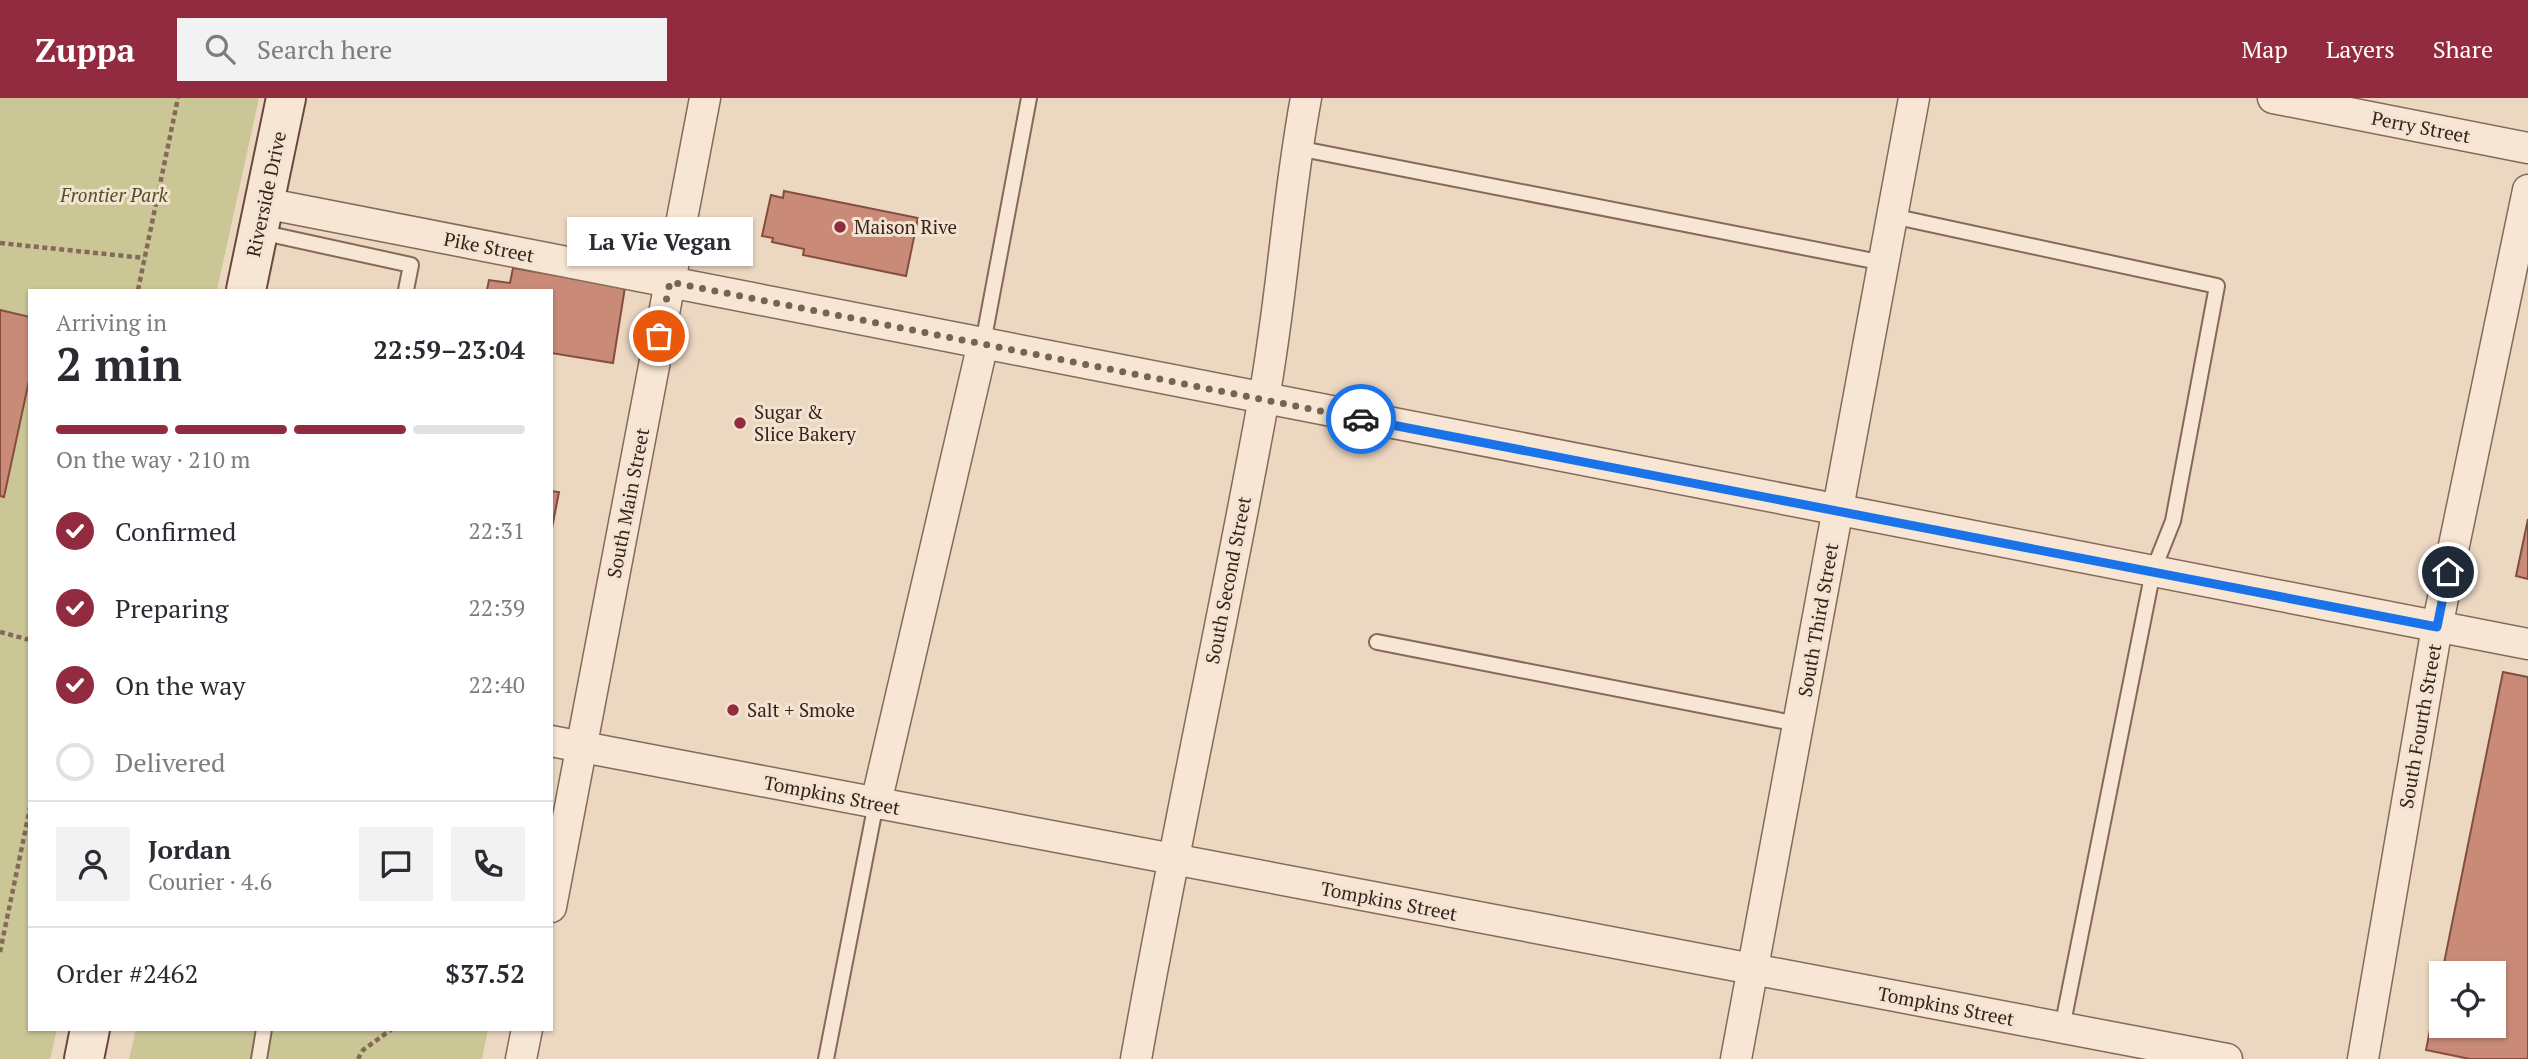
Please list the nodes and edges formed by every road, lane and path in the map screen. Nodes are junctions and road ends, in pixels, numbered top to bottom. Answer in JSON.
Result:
{"nodes":[{"id":1,"x":178,"y":98,"type":"edge"},
{"id":2,"x":286,"y":98,"type":"edge"},
{"id":3,"x":705,"y":98,"type":"edge"},
{"id":4,"x":1029,"y":98,"type":"edge"},
{"id":5,"x":1307,"y":98,"type":"edge"},
{"id":6,"x":1914,"y":98,"type":"edge"},
{"id":7,"x":2273,"y":98,"type":"edge"},
{"id":8,"x":1297,"y":148,"type":"junction"},
{"id":9,"x":2528,"y":148,"type":"edge"},
{"id":10,"x":2528,"y":190,"type":"edge"},
{"id":11,"x":1892,"y":216,"type":"junction"},
{"id":12,"x":261,"y":217,"type":"junction"},
{"id":13,"x":0,"y":243,"type":"edge"},
{"id":14,"x":144,"y":258,"type":"junction"},
{"id":15,"x":1884,"y":263,"type":"junction"},
{"id":16,"x":670,"y":282,"type":"junction"},
{"id":17,"x":138,"y":289,"type":"edge"},
{"id":18,"x":246,"y":289,"type":"edge"},
{"id":19,"x":406,"y":289,"type":"edge"},
{"id":20,"x":983,"y":343,"type":"junction"},
{"id":21,"x":1264,"y":400,"type":"junction"},
{"id":22,"x":1838,"y":510,"type":"junction"},
{"id":23,"x":2153,"y":571,"type":"junction"},
{"id":24,"x":2437,"y":627,"type":"junction"},
{"id":25,"x":0,"y":632,"type":"edge"},
{"id":26,"x":28,"y":639,"type":"edge"},
{"id":27,"x":1377,"y":642,"type":"dead end"},
{"id":28,"x":2528,"y":644,"type":"edge"},
{"id":29,"x":1798,"y":724,"type":"junction"},
{"id":30,"x":553,"y":741,"type":"edge"},
{"id":31,"x":583,"y":747,"type":"junction"},
{"id":32,"x":876,"y":803,"type":"junction"},
{"id":33,"x":28,"y":818,"type":"edge"},
{"id":34,"x":1171,"y":860,"type":"junction"},
{"id":35,"x":553,"y":897,"type":"edge"},
{"id":36,"x":0,"y":952,"type":"edge"},
{"id":37,"x":1753,"y":969,"type":"junction"},
{"id":38,"x":2063,"y":1028,"type":"junction"},
{"id":39,"x":90,"y":1031,"type":"edge"},
{"id":40,"x":264,"y":1031,"type":"edge"},
{"id":41,"x":389,"y":1031,"type":"edge"},
{"id":42,"x":527,"y":1031,"type":"edge"},
{"id":43,"x":84,"y":1059,"type":"edge"},
{"id":44,"x":259,"y":1059,"type":"edge"},
{"id":45,"x":358,"y":1059,"type":"edge"},
{"id":46,"x":521,"y":1059,"type":"edge"},
{"id":47,"x":826,"y":1059,"type":"edge"},
{"id":48,"x":1136,"y":1059,"type":"edge"},
{"id":49,"x":1736,"y":1059,"type":"edge"},
{"id":50,"x":2227,"y":1059,"type":"edge"},
{"id":51,"x":2362,"y":1059,"type":"edge"}],
"edges":[{"from":1,"to":14,"type":"path"},
{"from":2,"to":12,"type":"street","name":"Riverside Drive"},
{"from":3,"to":16,"type":"street","name":"South Main Street"},
{"from":4,"to":20,"type":"lane"},
{"from":5,"to":8,"type":"street","name":"South Second Street"},
{"from":6,"to":11,"type":"street","name":"South Third Street"},
{"from":7,"to":9,"type":"street","name":"Perry Street"},
{"from":8,"to":15,"type":"lane"},
{"from":8,"to":21,"type":"street","name":"South Second Street"},
{"from":10,"to":24,"type":"street","name":"South Fourth Street"},
{"from":11,"to":15,"type":"street","name":"South Third Street"},
{"from":11,"to":23,"type":"lane"},
{"from":12,"to":16,"type":"street","name":"Pike Street"},
{"from":12,"to":18,"type":"street","name":"Riverside Drive"},
{"from":12,"to":19,"type":"lane"},
{"from":13,"to":14,"type":"path"},
{"from":14,"to":17,"type":"path"},
{"from":15,"to":22,"type":"street","name":"South Third Street"},
{"from":16,"to":20,"type":"street","name":"Pike Street"},
{"from":16,"to":31,"type":"street","name":"South Main Street"},
{"from":20,"to":21,"type":"street","name":"Pike Street"},
{"from":20,"to":32,"type":"street"},
{"from":21,"to":22,"type":"street","name":"Pike Street"},
{"from":21,"to":34,"type":"street","name":"South Second Street"},
{"from":22,"to":23,"type":"street","name":"Pike Street"},
{"from":22,"to":29,"type":"street","name":"South Third Street"},
{"from":23,"to":24,"type":"street","name":"Pike Street"},
{"from":23,"to":38,"type":"lane"},
{"from":24,"to":28,"type":"street","name":"Pike Street"},
{"from":24,"to":51,"type":"street","name":"South Fourth Street"},
{"from":25,"to":26,"type":"path"},
{"from":27,"to":29,"type":"lane"},
{"from":29,"to":37,"type":"street","name":"South Third Street"},
{"from":30,"to":31,"type":"street","name":"Tompkins Street"},
{"from":31,"to":32,"type":"street","name":"Tompkins Street"},
{"from":31,"to":35,"type":"street","name":"South Main Street"},
{"from":32,"to":34,"type":"street","name":"Tompkins Street"},
{"from":32,"to":47,"type":"lane"},
{"from":33,"to":36,"type":"path"},
{"from":34,"to":37,"type":"street","name":"Tompkins Street"},
{"from":34,"to":48,"type":"street","name":"South Second Street"},
{"from":37,"to":38,"type":"street","name":"Tompkins Street"},
{"from":37,"to":49,"type":"street","name":"South Third Street"},
{"from":38,"to":50,"type":"street","name":"Tompkins Street"},
{"from":39,"to":43,"type":"street"},
{"from":40,"to":44,"type":"lane"},
{"from":41,"to":45,"type":"path"},
{"from":42,"to":46,"type":"street"}]}
